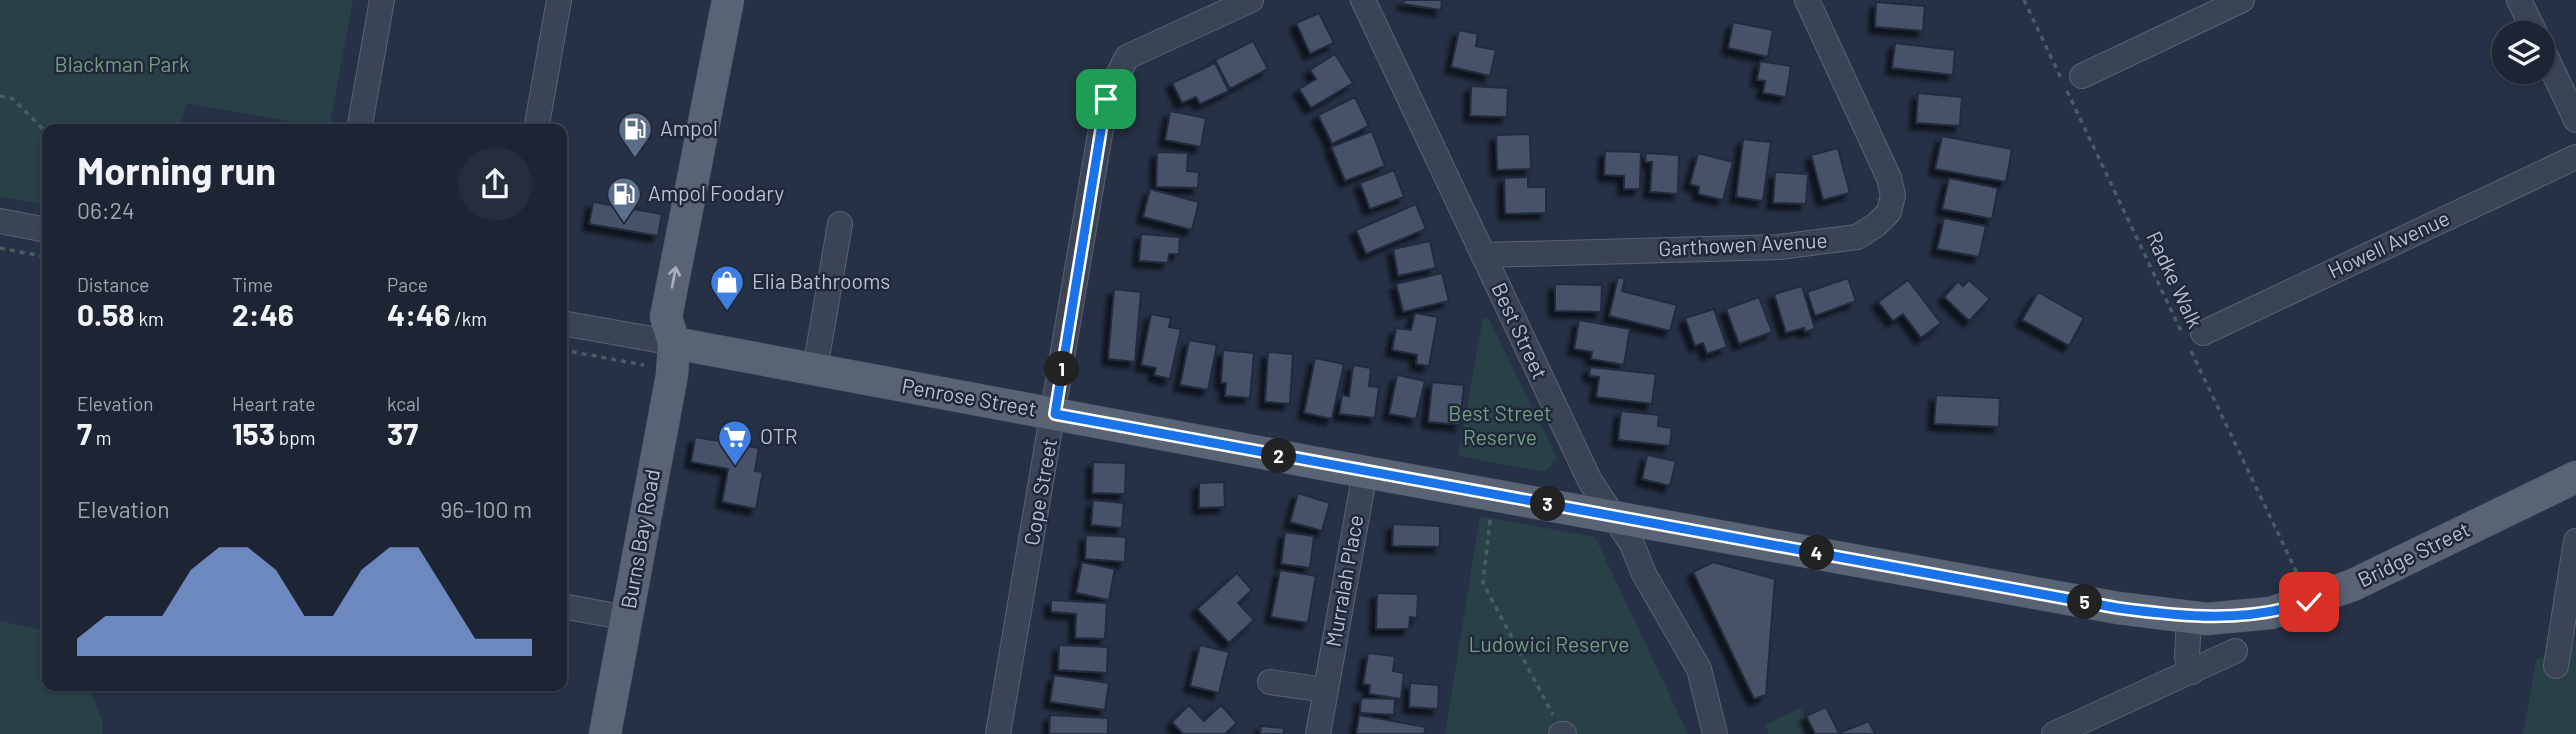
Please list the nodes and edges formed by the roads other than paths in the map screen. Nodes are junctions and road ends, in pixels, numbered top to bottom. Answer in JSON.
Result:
{"nodes":[{"id":1,"x":382,"y":0,"type":"edge"},
{"id":2,"x":559,"y":0,"type":"edge"},
{"id":3,"x":728,"y":0,"type":"edge"},
{"id":4,"x":749,"y":0,"type":"edge"},
{"id":5,"x":1251,"y":0,"type":"edge"},
{"id":6,"x":1363,"y":0,"type":"edge"},
{"id":7,"x":1807,"y":0,"type":"edge"},
{"id":8,"x":2242,"y":0,"type":"edge"},
{"id":9,"x":2519,"y":0,"type":"edge"},
{"id":10,"x":2529,"y":21,"type":"edge"},
{"id":11,"x":2555,"y":75,"type":"edge"},
{"id":12,"x":2082,"y":76,"type":"dead end"},
{"id":13,"x":2576,"y":120,"type":"edge"},
{"id":14,"x":360,"y":124,"type":"edge"},
{"id":15,"x":537,"y":124,"type":"edge"},
{"id":16,"x":2576,"y":157,"type":"edge"},
{"id":17,"x":0,"y":221,"type":"edge"},
{"id":18,"x":841,"y":223,"type":"dead end"},
{"id":19,"x":42,"y":229,"type":"edge"},
{"id":20,"x":1483,"y":255,"type":"junction"},
{"id":21,"x":567,"y":324,"type":"edge"},
{"id":22,"x":2203,"y":333,"type":"dead end"},
{"id":23,"x":674,"y":343,"type":"junction"},
{"id":24,"x":816,"y":369,"type":"junction"},
{"id":25,"x":1055,"y":414,"type":"junction"},
{"id":26,"x":1364,"y":472,"type":"junction"},
{"id":27,"x":2576,"y":477,"type":"edge"},
{"id":28,"x":1612,"y":516,"type":"junction"},
{"id":29,"x":2576,"y":541,"type":"edge"},
{"id":30,"x":567,"y":607,"type":"edge"},
{"id":31,"x":2246,"y":617,"type":"joint"},
{"id":32,"x":627,"y":618,"type":"junction"},
{"id":33,"x":2189,"y":618,"type":"junction"},
{"id":34,"x":2235,"y":651,"type":"dead end"},
{"id":35,"x":2556,"y":666,"type":"dead end"},
{"id":36,"x":2192,"y":672,"type":"junction"},
{"id":37,"x":1270,"y":682,"type":"dead end"},
{"id":38,"x":1326,"y":690,"type":"junction"},
{"id":39,"x":605,"y":734,"type":"edge"},
{"id":40,"x":998,"y":734,"type":"edge"},
{"id":41,"x":1318,"y":734,"type":"edge"},
{"id":42,"x":1715,"y":734,"type":"edge"},
{"id":43,"x":2054,"y":734,"type":"edge"}],
"edges":[{"from":1,"to":14,"type":"street"},
{"from":2,"to":15,"type":"street"},
{"from":23,"to":3,"type":"main road","name":"Burns Bay Road","one_way":true},
{"from":4,"to":23,"type":"main road","name":"Burns Bay Road"},
{"from":5,"to":25,"type":"street","name":"Cope Street"},
{"from":6,"to":20,"type":"street","name":"Best Street"},
{"from":7,"to":20,"type":"street","name":"Garthowen Avenue"},
{"from":8,"to":12,"type":"street"},
{"from":9,"to":10,"type":"street"},
{"from":11,"to":13,"type":"street"},
{"from":16,"to":22,"type":"street","name":"Howell Avenue"},
{"from":17,"to":19,"type":"street"},
{"from":18,"to":24,"type":"street"},
{"from":20,"to":28,"type":"street","name":"Best Street"},
{"from":21,"to":23,"type":"street","name":"Penrose Street"},
{"from":23,"to":24,"type":"main road","name":"Penrose Street"},
{"from":23,"to":32,"type":"main road","name":"Burns Bay Road"},
{"from":24,"to":25,"type":"main road","name":"Penrose Street"},
{"from":25,"to":26,"type":"main road","name":"Penrose Street"},
{"from":25,"to":40,"type":"street","name":"Cope Street"},
{"from":26,"to":28,"type":"main road","name":"Penrose Street"},
{"from":26,"to":38,"type":"street","name":"Murralah Place"},
{"from":27,"to":31,"type":"main road","name":"Bridge Street"},
{"from":28,"to":33,"type":"main road","name":"Penrose Street"},
{"from":28,"to":42,"type":"street","name":"Best Street"},
{"from":29,"to":35,"type":"street"},
{"from":30,"to":32,"type":"street"},
{"from":31,"to":33,"type":"main road","name":"Penrose Street"},
{"from":32,"to":39,"type":"main road","name":"Burns Bay Road"},
{"from":33,"to":36,"type":"street"},
{"from":34,"to":36,"type":"street"},
{"from":36,"to":43,"type":"street"},
{"from":37,"to":38,"type":"street"},
{"from":38,"to":41,"type":"street","name":"Murralah Place"}]}
